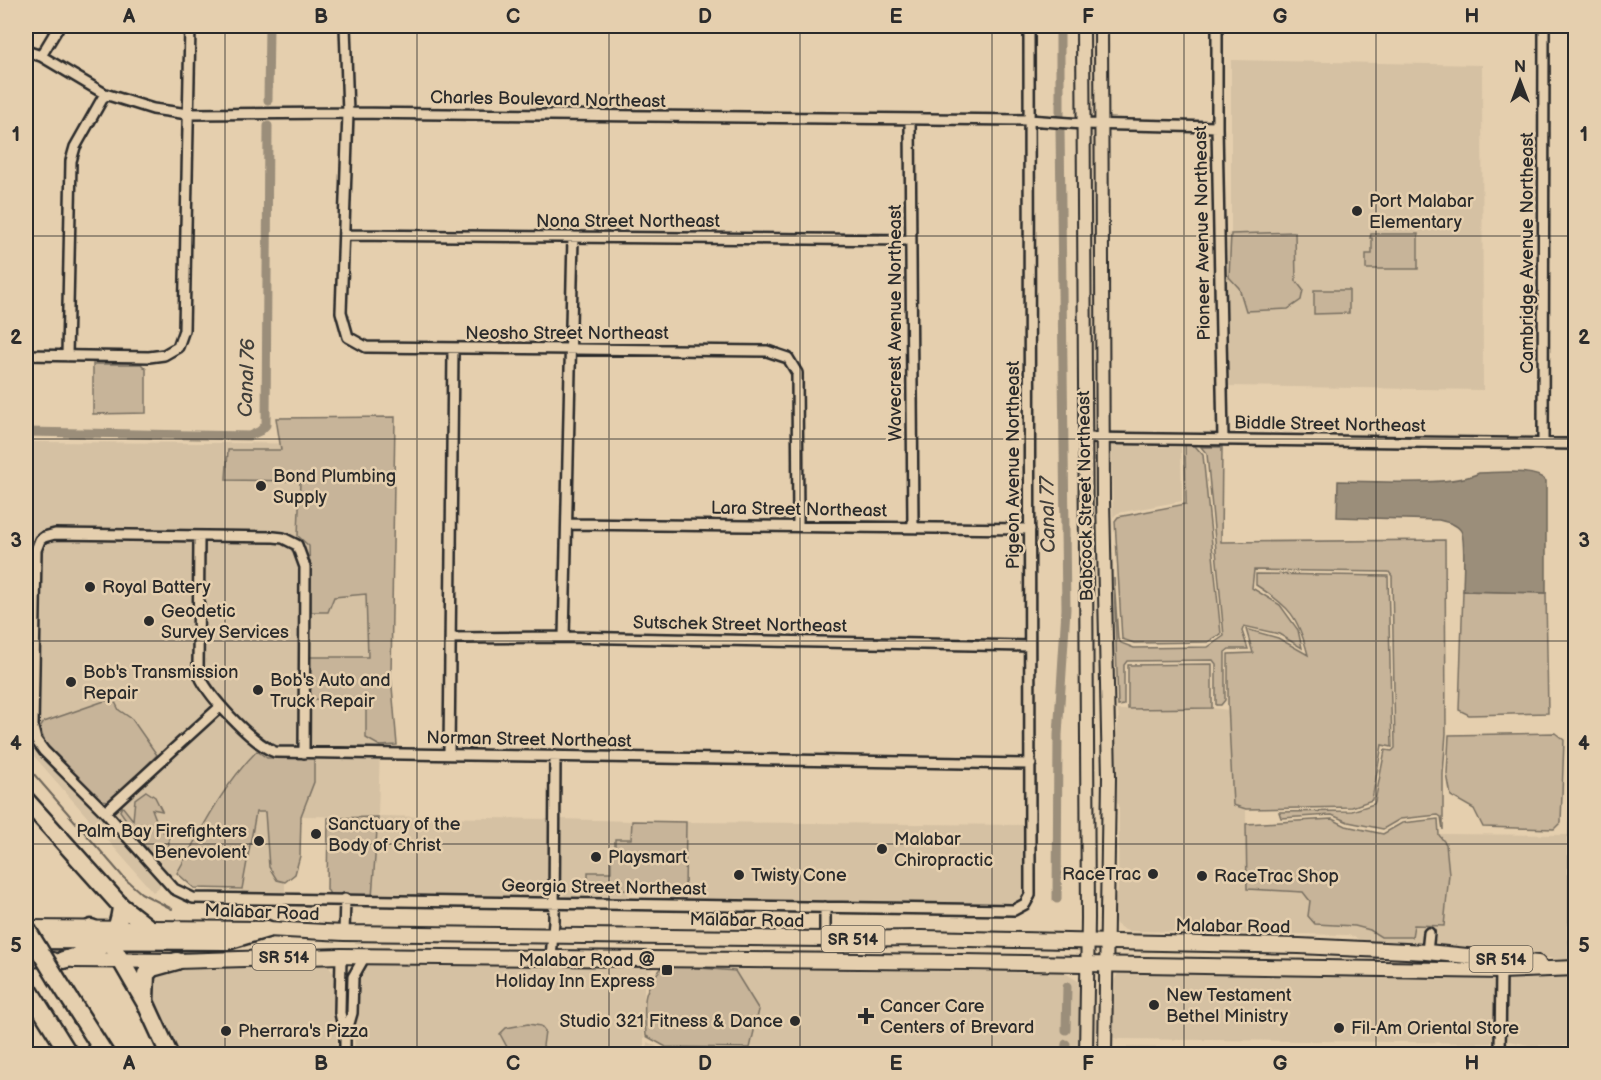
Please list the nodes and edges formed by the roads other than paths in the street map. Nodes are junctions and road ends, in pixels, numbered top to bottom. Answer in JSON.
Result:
{"nodes":[{"id":1,"x":59,"y":26,"type":"edge"},
{"id":2,"x":190,"y":26,"type":"edge"},
{"id":3,"x":345,"y":26,"type":"edge"},
{"id":4,"x":1029,"y":26,"type":"edge"},
{"id":5,"x":1083,"y":26,"type":"edge"},
{"id":6,"x":1101,"y":26,"type":"edge"},
{"id":7,"x":1219,"y":26,"type":"edge"},
{"id":8,"x":1544,"y":26,"type":"edge"},
{"id":9,"x":26,"y":51,"type":"edge"},
{"id":10,"x":40,"y":56,"type":"junction"},
{"id":11,"x":105,"y":94,"type":"junction"},
{"id":12,"x":188,"y":114,"type":"junction"},
{"id":13,"x":348,"y":114,"type":"junction"},
{"id":14,"x":910,"y":120,"type":"junction"},
{"id":15,"x":1029,"y":120,"type":"junction"},
{"id":16,"x":1083,"y":124,"type":"junction"},
{"id":17,"x":1102,"y":124,"type":"junction"},
{"id":18,"x":1216,"y":127,"type":"junction"},
{"id":19,"x":345,"y":235,"type":"junction"},
{"id":20,"x":573,"y":237,"type":"junction"},
{"id":21,"x":911,"y":240,"type":"junction"},
{"id":22,"x":453,"y":349,"type":"junction"},
{"id":23,"x":569,"y":350,"type":"junction"},
{"id":24,"x":26,"y":355,"type":"edge"},
{"id":25,"x":68,"y":356,"type":"junction"},
{"id":26,"x":1084,"y":438,"type":"junction"},
{"id":27,"x":1102,"y":438,"type":"junction"},
{"id":28,"x":1222,"y":440,"type":"junction"},
{"id":29,"x":1543,"y":444,"type":"junction"},
{"id":30,"x":1575,"y":444,"type":"edge"},
{"id":31,"x":568,"y":524,"type":"junction"},
{"id":32,"x":798,"y":525,"type":"junction"},
{"id":33,"x":913,"y":527,"type":"junction"},
{"id":34,"x":1030,"y":529,"type":"junction"},
{"id":35,"x":199,"y":537,"type":"junction"},
{"id":36,"x":1087,"y":624,"type":"junction"},
{"id":37,"x":564,"y":637,"type":"junction"},
{"id":38,"x":450,"y":638,"type":"junction"},
{"id":39,"x":1029,"y":646,"type":"junction"},
{"id":40,"x":1105,"y":648,"type":"junction"},
{"id":41,"x":221,"y":706,"type":"junction"},
{"id":42,"x":303,"y":753,"type":"junction"},
{"id":43,"x":449,"y":754,"type":"junction"},
{"id":44,"x":555,"y":756,"type":"junction"},
{"id":45,"x":1031,"y":764,"type":"junction"},
{"id":46,"x":26,"y":800,"type":"edge"},
{"id":47,"x":105,"y":812,"type":"junction"},
{"id":48,"x":345,"y":899,"type":"junction"},
{"id":49,"x":554,"y":902,"type":"junction"},
{"id":50,"x":1025,"y":904,"type":"joint"},
{"id":51,"x":121,"y":906,"type":"junction"},
{"id":52,"x":825,"y":907,"type":"junction"},
{"id":53,"x":26,"y":928,"type":"edge"},
{"id":54,"x":91,"y":928,"type":"joint"},
{"id":55,"x":148,"y":928,"type":"junction"},
{"id":56,"x":267,"y":929,"type":"junction"},
{"id":57,"x":344,"y":933,"type":"junction"},
{"id":58,"x":376,"y":933,"type":"junction"},
{"id":59,"x":1429,"y":933,"type":"dead end"},
{"id":60,"x":113,"y":935,"type":"junction"},
{"id":61,"x":553,"y":935,"type":"junction"},
{"id":62,"x":825,"y":939,"type":"junction"},
{"id":63,"x":26,"y":940,"type":"edge"},
{"id":64,"x":1088,"y":941,"type":"junction"},
{"id":65,"x":1107,"y":941,"type":"junction"},
{"id":66,"x":1427,"y":952,"type":"junction"},
{"id":67,"x":341,"y":956,"type":"junction"},
{"id":68,"x":365,"y":956,"type":"junction"},
{"id":69,"x":551,"y":958,"type":"junction"},
{"id":70,"x":26,"y":959,"type":"edge"},
{"id":71,"x":63,"y":960,"type":"junction"},
{"id":72,"x":120,"y":961,"type":"junction"},
{"id":73,"x":177,"y":961,"type":"junction"},
{"id":74,"x":788,"y":961,"type":"junction"},
{"id":75,"x":1088,"y":965,"type":"junction"},
{"id":76,"x":1106,"y":965,"type":"junction"},
{"id":77,"x":1501,"y":965,"type":"junction"},
{"id":78,"x":1575,"y":967,"type":"edge"},
{"id":79,"x":1356,"y":968,"type":"junction"},
{"id":80,"x":26,"y":985,"type":"edge"},
{"id":81,"x":146,"y":1004,"type":"junction"},
{"id":82,"x":345,"y":1036,"type":"junction"},
{"id":83,"x":69,"y":1054,"type":"edge"},
{"id":84,"x":105,"y":1054,"type":"edge"},
{"id":85,"x":169,"y":1054,"type":"edge"},
{"id":86,"x":345,"y":1054,"type":"edge"},
{"id":87,"x":1086,"y":1054,"type":"edge"},
{"id":88,"x":1105,"y":1054,"type":"edge"},
{"id":89,"x":1500,"y":1054,"type":"edge"}],
"edges":[{"from":1,"to":10,"type":"street"},
{"from":2,"to":12,"type":"street"},
{"from":3,"to":13,"type":"street"},
{"from":4,"to":15,"type":"street","name":"Pigeon Avenue Northeast"},
{"from":5,"to":16,"type":"main road","name":"Babcock Street Northeast"},
{"from":6,"to":17,"type":"main road","name":"Babcock Street Northeast"},
{"from":7,"to":18,"type":"street","name":"Pioneer Avenue Northeast"},
{"from":8,"to":29,"type":"street","name":"Cambridge Avenue Northeast"},
{"from":9,"to":10,"type":"street","name":"Charles Boulevard Northeast"},
{"from":10,"to":11,"type":"street","name":"Charles Boulevard Northeast"},
{"from":11,"to":12,"type":"street","name":"Charles Boulevard Northeast"},
{"from":11,"to":25,"type":"street"},
{"from":12,"to":13,"type":"street","name":"Charles Boulevard Northeast"},
{"from":12,"to":25,"type":"street"},
{"from":13,"to":14,"type":"street","name":"Charles Boulevard Northeast"},
{"from":13,"to":19,"type":"street"},
{"from":14,"to":15,"type":"street","name":"Charles Boulevard Northeast"},
{"from":14,"to":21,"type":"street","name":"Wavecrest Avenue Northeast"},
{"from":15,"to":16,"type":"street","name":"Charles Boulevard Northeast"},
{"from":15,"to":34,"type":"street","name":"Pigeon Avenue Northeast"},
{"from":16,"to":17,"type":"street","name":"Charles Boulevard Northeast"},
{"from":16,"to":26,"type":"main road","name":"Babcock Street Northeast"},
{"from":17,"to":18,"type":"street","name":"Charles Boulevard Northeast"},
{"from":17,"to":27,"type":"main road","name":"Babcock Street Northeast"},
{"from":18,"to":28,"type":"street","name":"Pioneer Avenue Northeast"},
{"from":19,"to":20,"type":"street","name":"Nona Street Northeast"},
{"from":19,"to":22,"type":"street","name":"Neosho Street Northeast"},
{"from":20,"to":21,"type":"street","name":"Nona Street Northeast"},
{"from":20,"to":23,"type":"street"},
{"from":21,"to":33,"type":"street","name":"Wavecrest Avenue Northeast"},
{"from":22,"to":23,"type":"street","name":"Neosho Street Northeast"},
{"from":22,"to":38,"type":"street"},
{"from":23,"to":31,"type":"street"},
{"from":23,"to":32,"type":"street","name":"Neosho Street Northeast"},
{"from":24,"to":25,"type":"street"},
{"from":26,"to":27,"type":"street","name":"Biddle Street Northeast"},
{"from":26,"to":36,"type":"main road","name":"Babcock Street Northeast"},
{"from":27,"to":28,"type":"street","name":"Biddle Street Northeast"},
{"from":27,"to":40,"type":"main road","name":"Babcock Street Northeast"},
{"from":28,"to":29,"type":"street","name":"Biddle Street Northeast"},
{"from":29,"to":30,"type":"street","name":"Biddle Street Northeast"},
{"from":31,"to":32,"type":"street","name":"Lara Street Northeast"},
{"from":31,"to":37,"type":"street"},
{"from":32,"to":33,"type":"street","name":"Lara Street Northeast"},
{"from":33,"to":34,"type":"street","name":"Lara Street Northeast"},
{"from":34,"to":39,"type":"street","name":"Pigeon Avenue Northeast"},
{"from":35,"to":41,"type":"street","name":"Norman Street Northeast"},
{"from":35,"to":42,"type":"street"},
{"from":35,"to":47,"type":"street"},
{"from":36,"to":40,"type":"main road"},
{"from":36,"to":64,"type":"main road","name":"Babcock Street Northeast"},
{"from":37,"to":38,"type":"street","name":"Sutschek Street Northeast"},
{"from":37,"to":39,"type":"street","name":"Sutschek Street Northeast"},
{"from":38,"to":43,"type":"street"},
{"from":39,"to":45,"type":"street","name":"Pigeon Avenue Northeast"},
{"from":40,"to":65,"type":"main road","name":"Babcock Street Northeast"},
{"from":41,"to":42,"type":"street","name":"Norman Street Northeast"},
{"from":41,"to":47,"type":"street"},
{"from":42,"to":43,"type":"street","name":"Norman Street Northeast"},
{"from":43,"to":44,"type":"street","name":"Norman Street Northeast"},
{"from":44,"to":45,"type":"street","name":"Norman Street Northeast"},
{"from":44,"to":49,"type":"street"},
{"from":45,"to":50,"type":"street","name":"Pigeon Avenue Northeast"},
{"from":46,"to":51,"type":"highway"},
{"from":47,"to":48,"type":"street","name":"Georgia Street Northeast"},
{"from":48,"to":49,"type":"street","name":"Georgia Street Northeast"},
{"from":48,"to":57,"type":"street"},
{"from":49,"to":52,"type":"street","name":"Georgia Street Northeast"},
{"from":49,"to":61,"type":"street"},
{"from":50,"to":52,"type":"street","name":"Georgia Street Northeast"},
{"from":51,"to":55,"type":"highway"},
{"from":51,"to":60,"type":"highway"},
{"from":52,"to":62,"type":"street"},
{"from":53,"to":54,"type":"main road"},
{"from":53,"to":84,"type":"highway","bridge":true},
{"from":54,"to":60,"type":"highway"},
{"from":55,"to":56,"type":"main road","name":"Malabar Road","number":"SR 514"},
{"from":55,"to":60,"type":"main road","name":"Malabar Road","number":"SR 514"},
{"from":56,"to":57,"type":"main road","name":"Malabar Road","number":"SR 514"},
{"from":56,"to":60,"type":"highway"},
{"from":57,"to":58,"type":"main road","name":"Malabar Road","number":"SR 514"},
{"from":58,"to":61,"type":"main road","name":"Malabar Road","number":"SR 514"},
{"from":58,"to":67,"type":"main road"},
{"from":59,"to":66,"type":"street"},
{"from":60,"to":63,"type":"highway"},
{"from":60,"to":71,"type":"highway"},
{"from":60,"to":72,"type":"highway"},
{"from":61,"to":62,"type":"main road","name":"Malabar Road","number":"SR 514"},
{"from":61,"to":69,"type":"street"},
{"from":62,"to":64,"type":"main road","name":"Malabar Road","number":"SR 514"},
{"from":62,"to":74,"type":"main road"},
{"from":64,"to":65,"type":"main road","name":"Malabar Road","number":"SR 514"},
{"from":64,"to":75,"type":"main road","name":"Babcock Street Northeast"},
{"from":65,"to":66,"type":"main road","name":"Malabar Road","number":"SR 514"},
{"from":65,"to":76,"type":"main road","name":"Babcock Street Northeast"},
{"from":66,"to":77,"type":"main road","name":"Malabar Road","number":"SR 514"},
{"from":66,"to":79,"type":"main road"},
{"from":67,"to":68,"type":"main road","name":"Malabar Road","number":"SR 514"},
{"from":67,"to":73,"type":"main road","name":"Malabar Road","number":"SR 514"},
{"from":67,"to":82,"type":"street"},
{"from":68,"to":69,"type":"main road","name":"Malabar Road","number":"SR 514"},
{"from":68,"to":82,"type":"street"},
{"from":69,"to":74,"type":"main road","name":"Malabar Road","number":"SR 514"},
{"from":70,"to":71,"type":"main road","name":"Malabar Road","number":"SR 514"},
{"from":71,"to":72,"type":"main road","name":"Malabar Road","number":"SR 514"},
{"from":72,"to":73,"type":"main road","name":"Malabar Road","number":"SR 514"},
{"from":72,"to":81,"type":"highway"},
{"from":73,"to":81,"type":"highway"},
{"from":74,"to":75,"type":"main road","name":"Malabar Road","number":"SR 514"},
{"from":75,"to":76,"type":"main road","name":"Malabar Road","number":"SR 514"},
{"from":75,"to":87,"type":"main road","name":"Babcock Street Northeast"},
{"from":76,"to":79,"type":"main road","name":"Malabar Road","number":"SR 514"},
{"from":76,"to":88,"type":"main road","name":"Babcock Street Northeast"},
{"from":77,"to":78,"type":"main road","name":"Malabar Road","number":"SR 514"},
{"from":77,"to":79,"type":"main road","name":"Malabar Road","number":"SR 514"},
{"from":77,"to":89,"type":"street"},
{"from":80,"to":83,"type":"highway"},
{"from":81,"to":85,"type":"highway"},
{"from":82,"to":86,"type":"street"}]}
